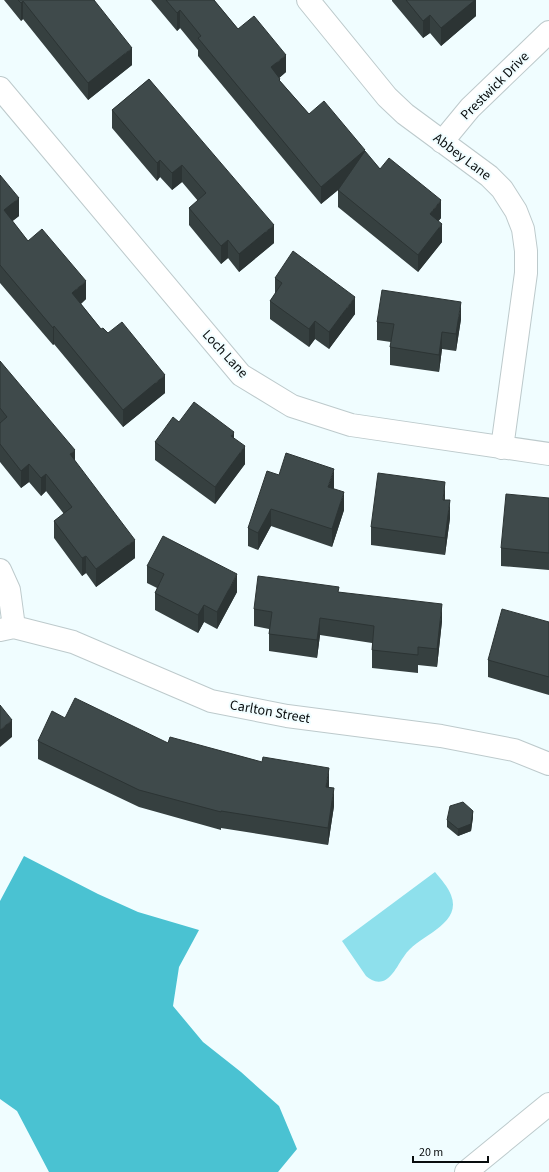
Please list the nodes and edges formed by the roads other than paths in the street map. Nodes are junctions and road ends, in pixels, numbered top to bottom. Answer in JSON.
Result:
{"nodes":[{"id":1,"x":308,"y":0,"type":"edge"},
{"id":2,"x":549,"y":32,"type":"edge"},
{"id":3,"x":0,"y":88,"type":"edge"},
{"id":4,"x":442,"y":142,"type":"junction"},
{"id":5,"x":502,"y":448,"type":"junction"},
{"id":6,"x":549,"y":454,"type":"edge"},
{"id":7,"x":0,"y":570,"type":"edge"},
{"id":8,"x":7,"y":628,"type":"edge"},
{"id":9,"x":549,"y":764,"type":"edge"},
{"id":10,"x":549,"y":1104,"type":"edge"},
{"id":11,"x":466,"y":1172,"type":"edge"}],
"edges":[{"from":1,"to":4,"type":"street","name":"Abbey Lane"},
{"from":2,"to":4,"type":"street","name":"Prestwick Drive"},
{"from":3,"to":5,"type":"street","name":"Loch Lane"},
{"from":4,"to":5,"type":"street","name":"Abbey Lane"},
{"from":5,"to":6,"type":"street","name":"Loch Lane"},
{"from":7,"to":8,"type":"street"},
{"from":8,"to":9,"type":"street","name":"Carlton Street"},
{"from":10,"to":11,"type":"street"}]}
